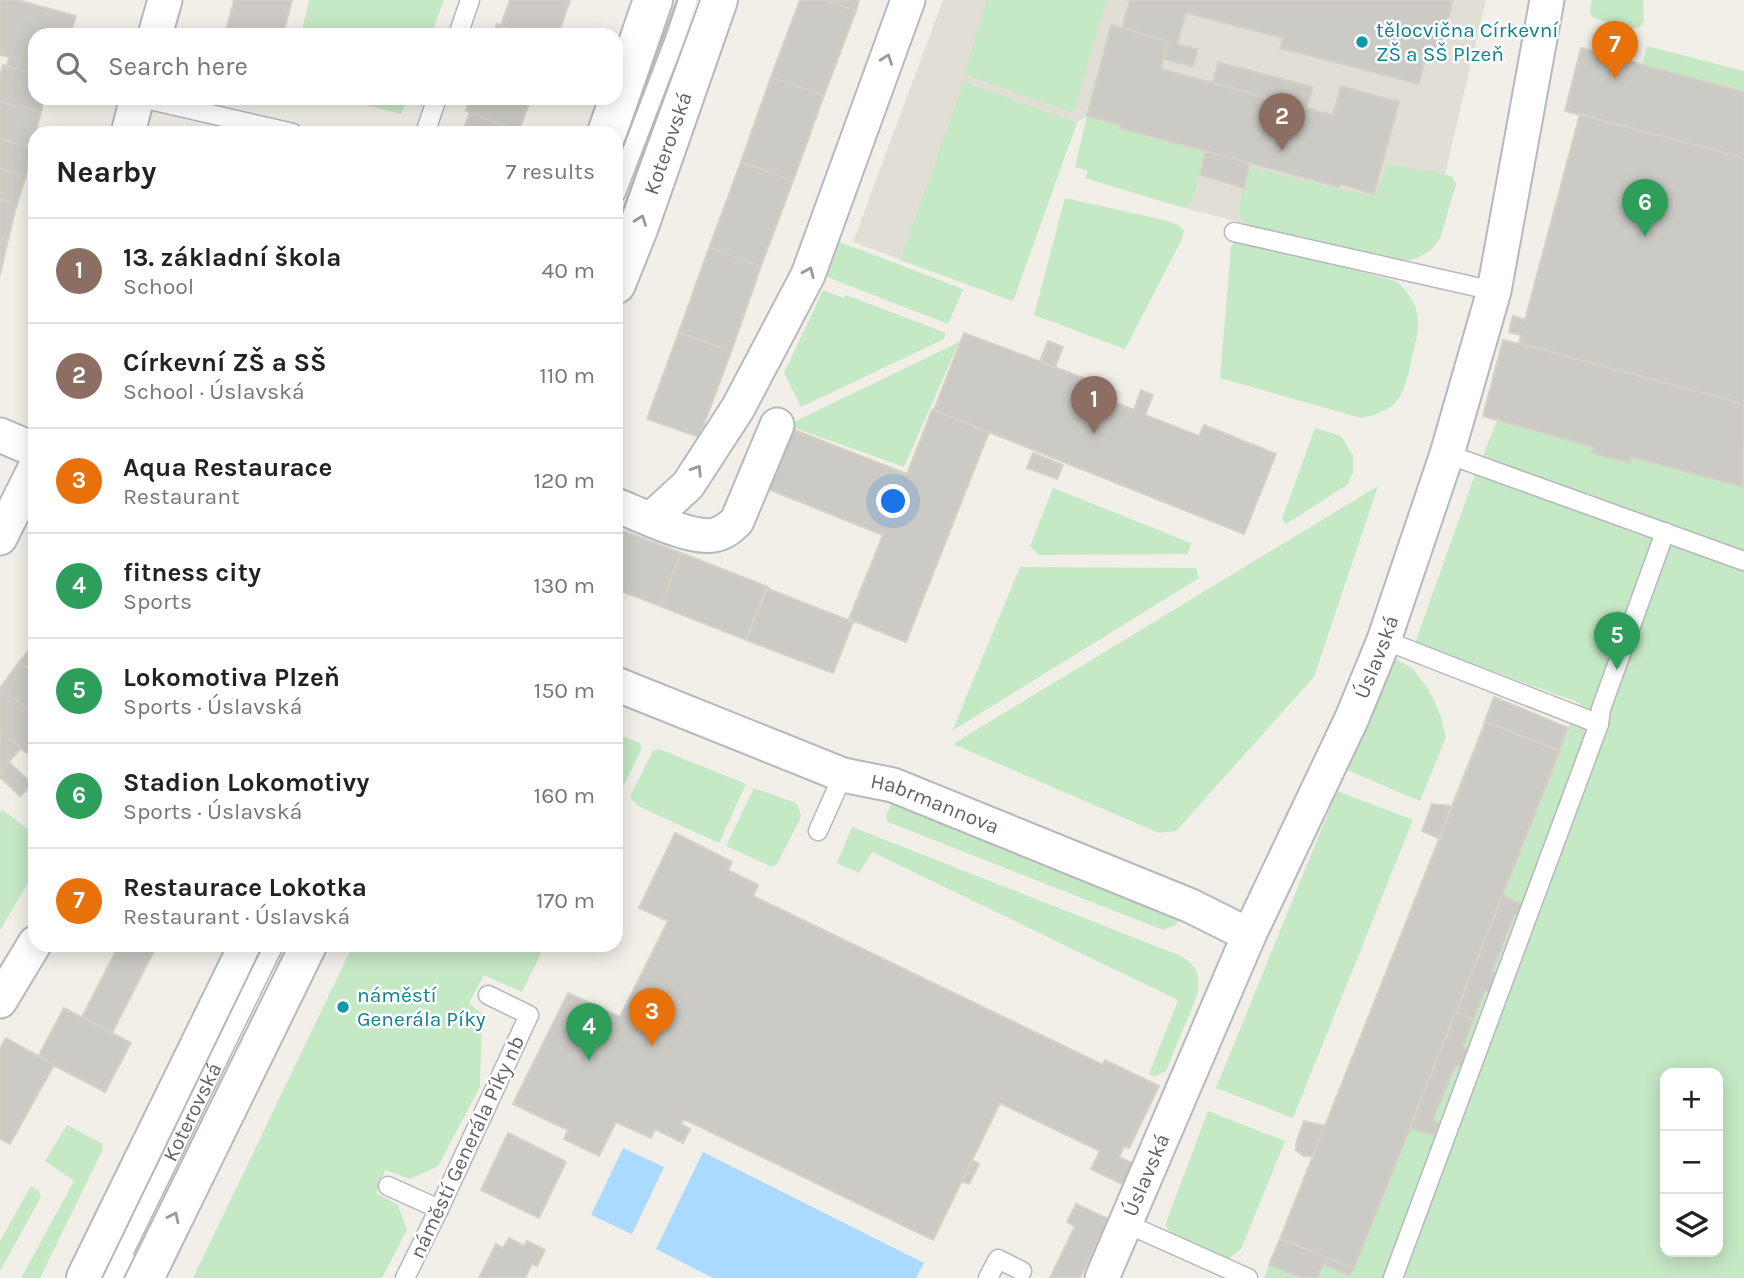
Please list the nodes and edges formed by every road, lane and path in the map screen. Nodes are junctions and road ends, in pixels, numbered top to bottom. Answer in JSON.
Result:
{"nodes":[{"id":1,"x":165,"y":0,"type":"edge"},
{"id":2,"x":470,"y":0,"type":"edge"},
{"id":3,"x":653,"y":0,"type":"edge"},
{"id":4,"x":688,"y":0,"type":"edge"},
{"id":5,"x":718,"y":0,"type":"edge"},
{"id":6,"x":908,"y":0,"type":"edge"},
{"id":7,"x":1547,"y":0,"type":"edge"},
{"id":8,"x":157,"y":28,"type":"edge"},
{"id":9,"x":460,"y":28,"type":"edge"},
{"id":10,"x":623,"y":87,"type":"edge"},
{"id":11,"x":137,"y":105,"type":"edge"},
{"id":12,"x":170,"y":105,"type":"edge"},
{"id":13,"x":435,"y":105,"type":"edge"},
{"id":14,"x":617,"y":105,"type":"edge"},
{"id":15,"x":130,"y":126,"type":"edge"},
{"id":16,"x":263,"y":126,"type":"edge"},
{"id":17,"x":427,"y":126,"type":"edge"},
{"id":18,"x":609,"y":126,"type":"edge"},
{"id":19,"x":623,"y":175,"type":"edge"},
{"id":20,"x":1234,"y":232,"type":"dead end"},
{"id":21,"x":623,"y":266,"type":"edge"},
{"id":22,"x":1494,"y":291,"type":"junction"},
{"id":23,"x":777,"y":425,"type":"dead end"},
{"id":24,"x":0,"y":435,"type":"edge"},
{"id":25,"x":28,"y":447,"type":"edge"},
{"id":26,"x":1447,"y":454,"type":"junction"},
{"id":27,"x":28,"y":482,"type":"edge"},
{"id":28,"x":623,"y":508,"type":"edge"},
{"id":29,"x":651,"y":519,"type":"junction"},
{"id":30,"x":1665,"y":532,"type":"junction"},
{"id":31,"x":0,"y":538,"type":"edge"},
{"id":32,"x":1744,"y":561,"type":"edge"},
{"id":33,"x":1384,"y":640,"type":"junction"},
{"id":34,"x":623,"y":687,"type":"edge"},
{"id":35,"x":1598,"y":724,"type":"junction"},
{"id":36,"x":843,"y":775,"type":"junction"},
{"id":37,"x":818,"y":831,"type":"dead end"},
{"id":38,"x":1250,"y":934,"type":"junction"},
{"id":39,"x":30,"y":952,"type":"edge"},
{"id":40,"x":244,"y":952,"type":"edge"},
{"id":41,"x":271,"y":952,"type":"edge"},
{"id":42,"x":303,"y":952,"type":"edge"},
{"id":43,"x":488,"y":995,"type":"dead end"},
{"id":44,"x":0,"y":1001,"type":"edge"},
{"id":45,"x":388,"y":1186,"type":"dead end"},
{"id":46,"x":439,"y":1209,"type":"junction"},
{"id":47,"x":1125,"y":1223,"type":"junction"},
{"id":48,"x":1022,"y":1271,"type":"dead end"},
{"id":49,"x":116,"y":1272,"type":"edge"},
{"id":50,"x":405,"y":1278,"type":"edge"},
{"id":51,"x":988,"y":1278,"type":"edge"},
{"id":52,"x":1102,"y":1278,"type":"edge"},
{"id":53,"x":1248,"y":1278,"type":"edge"},
{"id":54,"x":1393,"y":1278,"type":"edge"}],
"edges":[{"from":1,"to":8,"type":"street"},
{"from":2,"to":9,"type":"lane"},
{"from":3,"to":10,"type":"street"},
{"from":4,"to":19,"type":"lane","name":"Koterovská"},
{"from":21,"to":5,"type":"street","name":"Koterovská","one_way":true},
{"from":29,"to":6,"type":"street","one_way":true},
{"from":7,"to":22,"type":"street","name":"Úslavská"},
{"from":11,"to":15,"type":"street"},
{"from":12,"to":16,"type":"lane"},
{"from":13,"to":17,"type":"lane"},
{"from":14,"to":18,"type":"street"},
{"from":20,"to":22,"type":"lane"},
{"from":22,"to":26,"type":"street","name":"Úslavská"},
{"from":23,"to":29,"type":"street"},
{"from":24,"to":25,"type":"street"},
{"from":26,"to":30,"type":"lane"},
{"from":26,"to":33,"type":"street","name":"Úslavská"},
{"from":27,"to":31,"type":"street"},
{"from":28,"to":29,"type":"street"},
{"from":30,"to":32,"type":"lane"},
{"from":30,"to":35,"type":"lane"},
{"from":33,"to":35,"type":"lane"},
{"from":33,"to":38,"type":"street","name":"Úslavská"},
{"from":34,"to":36,"type":"street","name":"Habrmannova"},
{"from":35,"to":54,"type":"lane"},
{"from":36,"to":37,"type":"lane"},
{"from":36,"to":38,"type":"street","name":"Habrmannova"},
{"from":38,"to":47,"type":"street","name":"Úslavská"},
{"from":39,"to":44,"type":"street"},
{"from":40,"to":49,"type":"street","name":"Koterovská"},
{"from":41,"to":49,"type":"lane","name":"Koterovská"},
{"from":49,"to":42,"type":"street","name":"Koterovská","one_way":true},
{"from":43,"to":46,"type":"lane","name":"náměstí Generála Píky nb"},
{"from":45,"to":46,"type":"lane"},
{"from":46,"to":50,"type":"lane","name":"náměstí Generála Píky nb"},
{"from":47,"to":52,"type":"street","name":"Úslavská"},
{"from":47,"to":53,"type":"lane"},
{"from":48,"to":51,"type":"lane"}]}
